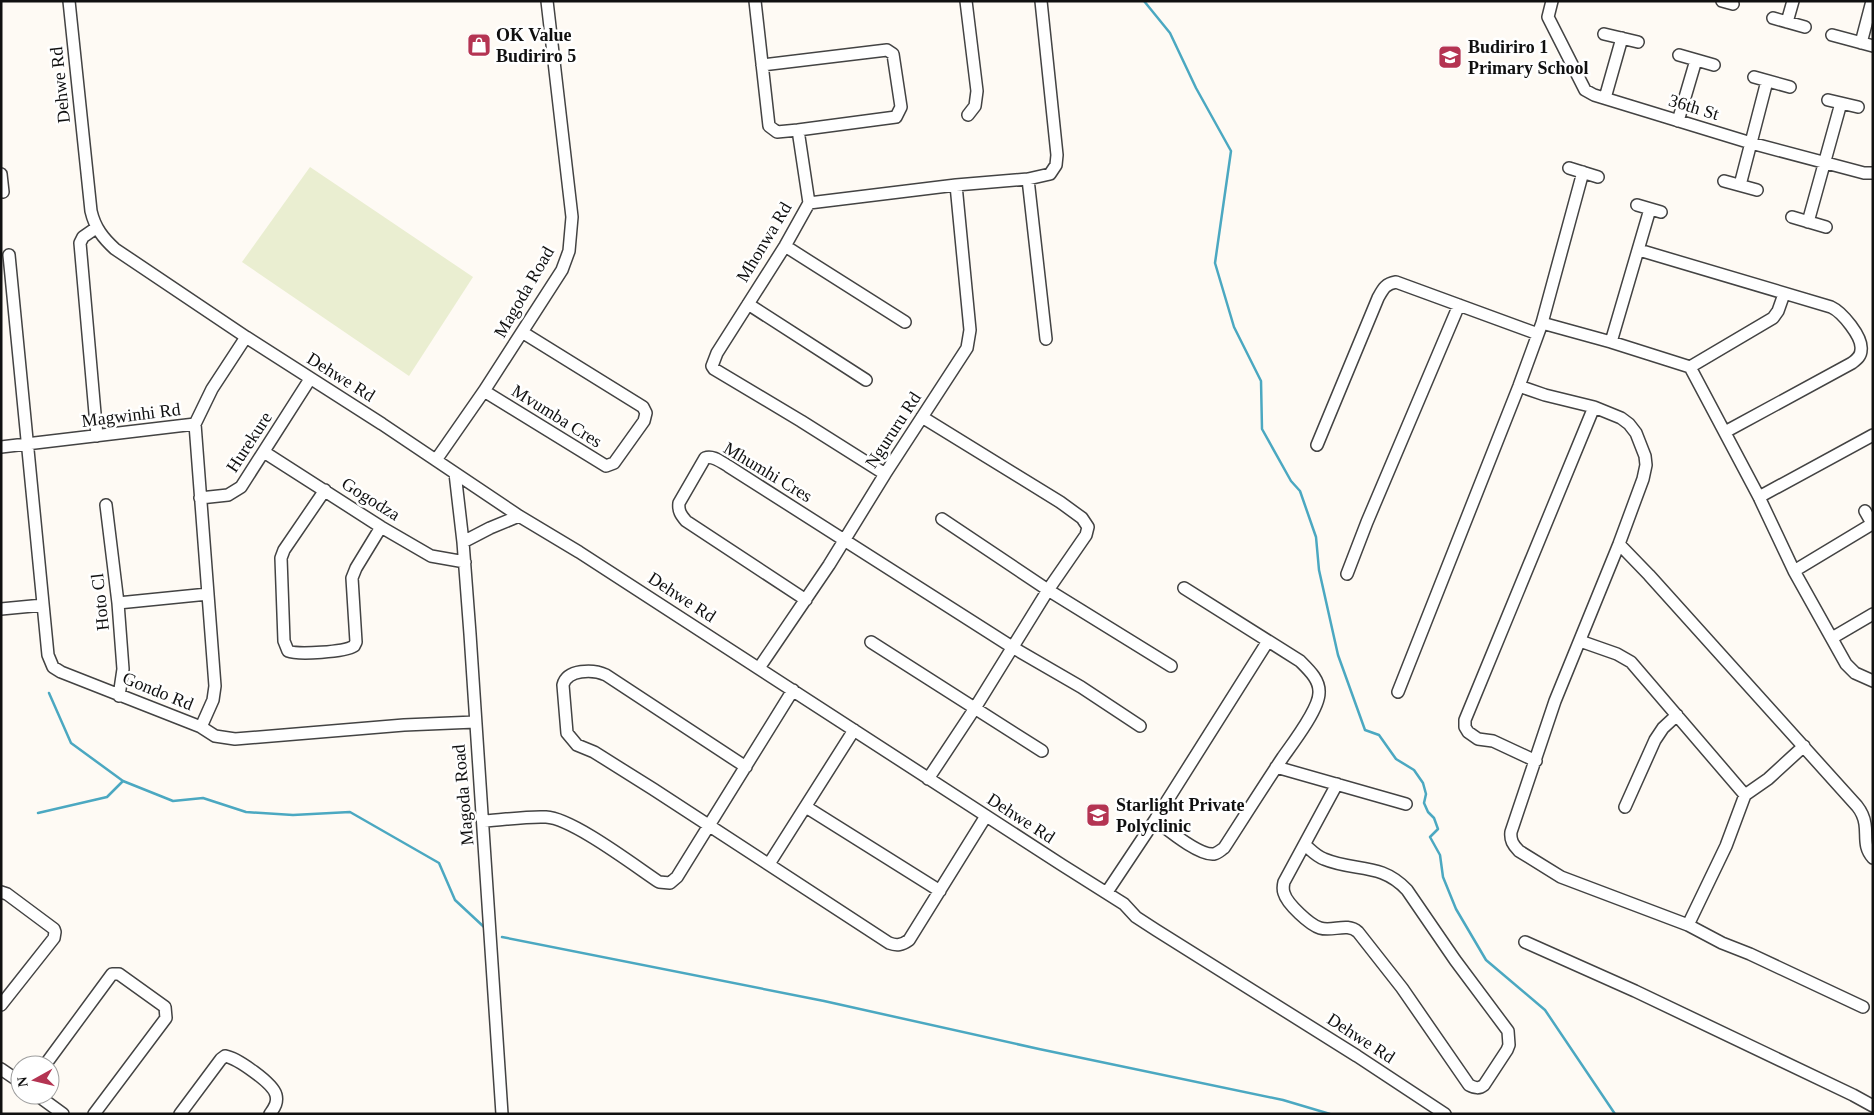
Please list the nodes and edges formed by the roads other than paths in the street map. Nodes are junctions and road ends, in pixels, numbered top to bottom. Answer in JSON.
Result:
{"nodes":[{"id":1,"x":69,"y":1,"type":"edge"},
{"id":2,"x":547,"y":1,"type":"edge"},
{"id":3,"x":755,"y":1,"type":"edge"},
{"id":4,"x":966,"y":1,"type":"edge"},
{"id":5,"x":1042,"y":1,"type":"edge"},
{"id":6,"x":1552,"y":1,"type":"edge"},
{"id":7,"x":1722,"y":1,"type":"edge"},
{"id":8,"x":1793,"y":1,"type":"edge"},
{"id":9,"x":1872,"y":1,"type":"edge"},
{"id":10,"x":1733,"y":4,"type":"dead end"},
{"id":11,"x":1773,"y":18,"type":"dead end"},
{"id":12,"x":1787,"y":22,"type":"junction"},
{"id":13,"x":1805,"y":27,"type":"dead end"},
{"id":14,"x":1604,"y":34,"type":"dead end"},
{"id":15,"x":1832,"y":36,"type":"dead end"},
{"id":16,"x":1622,"y":38,"type":"junction"},
{"id":17,"x":1638,"y":42,"type":"dead end"},
{"id":18,"x":1867,"y":45,"type":"edge"},
{"id":19,"x":1680,"y":55,"type":"dead end"},
{"id":20,"x":1696,"y":60,"type":"junction"},
{"id":21,"x":1714,"y":65,"type":"dead end"},
{"id":22,"x":762,"y":66,"type":"junction"},
{"id":23,"x":1754,"y":78,"type":"dead end"},
{"id":24,"x":1767,"y":81,"type":"junction"},
{"id":25,"x":1790,"y":87,"type":"dead end"},
{"id":26,"x":1605,"y":98,"type":"junction"},
{"id":27,"x":1828,"y":100,"type":"dead end"},
{"id":28,"x":1841,"y":103,"type":"junction"},
{"id":29,"x":1858,"y":107,"type":"dead end"},
{"id":30,"x":968,"y":115,"type":"dead end"},
{"id":31,"x":1678,"y":121,"type":"junction"},
{"id":32,"x":798,"y":130,"type":"junction"},
{"id":33,"x":1750,"y":143,"type":"junction"},
{"id":34,"x":1825,"y":163,"type":"junction"},
{"id":35,"x":1569,"y":168,"type":"dead end"},
{"id":36,"x":1583,"y":172,"type":"junction"},
{"id":37,"x":1873,"y":173,"type":"edge"},
{"id":38,"x":1,"y":174,"type":"edge"},
{"id":39,"x":1598,"y":177,"type":"dead end"},
{"id":40,"x":1028,"y":179,"type":"junction"},
{"id":41,"x":1724,"y":181,"type":"dead end"},
{"id":42,"x":956,"y":185,"type":"junction"},
{"id":43,"x":1740,"y":185,"type":"junction"},
{"id":44,"x":1757,"y":190,"type":"dead end"},
{"id":45,"x":4,"y":192,"type":"dead end"},
{"id":46,"x":808,"y":203,"type":"junction"},
{"id":47,"x":1637,"y":205,"type":"dead end"},
{"id":48,"x":1792,"y":218,"type":"dead end"},
{"id":49,"x":1808,"y":222,"type":"junction"},
{"id":50,"x":1826,"y":227,"type":"dead end"},
{"id":51,"x":96,"y":228,"type":"junction"},
{"id":52,"x":785,"y":246,"type":"junction"},
{"id":53,"x":1639,"y":250,"type":"junction"},
{"id":54,"x":9,"y":255,"type":"dead end"},
{"id":55,"x":1784,"y":294,"type":"junction"},
{"id":56,"x":748,"y":304,"type":"junction"},
{"id":57,"x":1459,"y":305,"type":"junction"},
{"id":58,"x":906,"y":322,"type":"dead end"},
{"id":59,"x":1540,"y":328,"type":"junction"},
{"id":60,"x":522,"y":332,"type":"junction"},
{"id":61,"x":246,"y":337,"type":"junction"},
{"id":62,"x":1046,"y":339,"type":"dead end"},
{"id":63,"x":1612,"y":342,"type":"junction"},
{"id":64,"x":1690,"y":367,"type":"junction"},
{"id":65,"x":310,"y":378,"type":"junction"},
{"id":66,"x":866,"y":380,"type":"dead end"},
{"id":67,"x":1519,"y":386,"type":"junction"},
{"id":68,"x":484,"y":391,"type":"junction"},
{"id":69,"x":1594,"y":407,"type":"junction"},
{"id":70,"x":922,"y":417,"type":"junction"},
{"id":71,"x":195,"y":424,"type":"junction"},
{"id":72,"x":1725,"y":432,"type":"junction"},
{"id":73,"x":1873,"y":435,"type":"edge"},
{"id":74,"x":97,"y":436,"type":"junction"},
{"id":75,"x":1317,"y":445,"type":"dead end"},
{"id":76,"x":26,"y":446,"type":"junction"},
{"id":77,"x":1,"y":447,"type":"edge"},
{"id":78,"x":264,"y":452,"type":"junction"},
{"id":79,"x":436,"y":460,"type":"junction"},
{"id":80,"x":455,"y":473,"type":"junction"},
{"id":81,"x":885,"y":474,"type":"junction"},
{"id":82,"x":325,"y":490,"type":"junction"},
{"id":83,"x":1759,"y":497,"type":"junction"},
{"id":84,"x":200,"y":498,"type":"junction"},
{"id":85,"x":106,"y":505,"type":"dead end"},
{"id":86,"x":1865,"y":511,"type":"dead end"},
{"id":87,"x":519,"y":516,"type":"junction"},
{"id":88,"x":942,"y":519,"type":"dead end"},
{"id":89,"x":1873,"y":525,"type":"edge"},
{"id":90,"x":381,"y":527,"type":"junction"},
{"id":91,"x":844,"y":539,"type":"junction"},
{"id":92,"x":463,"y":542,"type":"junction"},
{"id":93,"x":1619,"y":544,"type":"junction"},
{"id":94,"x":464,"y":562,"type":"junction"},
{"id":95,"x":1794,"y":571,"type":"junction"},
{"id":96,"x":1347,"y":574,"type":"dead end"},
{"id":97,"x":1184,"y":588,"type":"dead end"},
{"id":98,"x":1048,"y":590,"type":"junction"},
{"id":99,"x":208,"y":594,"type":"junction"},
{"id":100,"x":806,"y":600,"type":"junction"},
{"id":101,"x":118,"y":603,"type":"junction"},
{"id":102,"x":43,"y":605,"type":"junction"},
{"id":103,"x":1,"y":609,"type":"edge"},
{"id":104,"x":1873,"y":614,"type":"edge"},
{"id":105,"x":1832,"y":638,"type":"junction"},
{"id":106,"x":1268,"y":641,"type":"junction"},
{"id":107,"x":1580,"y":641,"type":"junction"},
{"id":108,"x":871,"y":642,"type":"dead end"},
{"id":109,"x":1012,"y":648,"type":"junction"},
{"id":110,"x":1171,"y":666,"type":"dead end"},
{"id":111,"x":759,"y":668,"type":"junction"},
{"id":112,"x":1873,"y":681,"type":"edge"},
{"id":113,"x":793,"y":690,"type":"junction"},
{"id":114,"x":1398,"y":692,"type":"dead end"},
{"id":115,"x":120,"y":696,"type":"junction"},
{"id":116,"x":975,"y":708,"type":"junction"},
{"id":117,"x":1677,"y":714,"type":"junction"},
{"id":118,"x":475,"y":722,"type":"junction"},
{"id":119,"x":1140,"y":726,"type":"dead end"},
{"id":120,"x":201,"y":727,"type":"junction"},
{"id":121,"x":854,"y":730,"type":"junction"},
{"id":122,"x":1804,"y":746,"type":"junction"},
{"id":123,"x":1042,"y":751,"type":"dead end"},
{"id":124,"x":1536,"y":761,"type":"junction"},
{"id":125,"x":746,"y":767,"type":"junction"},
{"id":126,"x":1276,"y":767,"type":"junction"},
{"id":127,"x":928,"y":779,"type":"junction"},
{"id":128,"x":1337,"y":784,"type":"junction"},
{"id":129,"x":1745,"y":795,"type":"junction"},
{"id":130,"x":1406,"y":804,"type":"dead end"},
{"id":131,"x":1625,"y":807,"type":"dead end"},
{"id":132,"x":806,"y":808,"type":"junction"},
{"id":133,"x":986,"y":816,"type":"junction"},
{"id":134,"x":1155,"y":820,"type":"junction"},
{"id":135,"x":484,"y":821,"type":"junction"},
{"id":136,"x":709,"y":825,"type":"junction"},
{"id":137,"x":1305,"y":845,"type":"junction"},
{"id":138,"x":1873,"y":858,"type":"edge"},
{"id":139,"x":769,"y":864,"type":"junction"},
{"id":140,"x":940,"y":891,"type":"junction"},
{"id":141,"x":1,"y":892,"type":"edge"},
{"id":142,"x":1107,"y":892,"type":"junction"},
{"id":143,"x":1688,"y":925,"type":"junction"},
{"id":144,"x":1525,"y":942,"type":"dead end"},
{"id":145,"x":1,"y":1005,"type":"edge"},
{"id":146,"x":1863,"y":1007,"type":"dead end"},
{"id":147,"x":52,"y":1055,"type":"edge"},
{"id":148,"x":1873,"y":1108,"type":"edge"},
{"id":149,"x":94,"y":1114,"type":"edge"},
{"id":150,"x":180,"y":1114,"type":"edge"},
{"id":151,"x":270,"y":1114,"type":"edge"},
{"id":152,"x":502,"y":1114,"type":"edge"},
{"id":153,"x":1445,"y":1114,"type":"edge"},
{"id":154,"x":1871,"y":1114,"type":"edge"}],
"edges":[{"from":1,"to":51,"type":"street","name":"Dehwe Rd"},
{"from":2,"to":60,"type":"street","name":"Magoda Road"},
{"from":3,"to":22,"type":"street"},
{"from":4,"to":30,"type":"street"},
{"from":5,"to":40,"type":"street"},
{"from":6,"to":26,"type":"street","name":"36th St"},
{"from":7,"to":10,"type":"street"},
{"from":8,"to":12,"type":"street"},
{"from":9,"to":18,"type":"street"},
{"from":11,"to":12,"type":"street"},
{"from":12,"to":13,"type":"street"},
{"from":14,"to":16,"type":"street"},
{"from":15,"to":18,"type":"street"},
{"from":16,"to":17,"type":"street"},
{"from":16,"to":26,"type":"street"},
{"from":19,"to":20,"type":"street"},
{"from":20,"to":21,"type":"street"},
{"from":20,"to":31,"type":"street"},
{"from":22,"to":32,"type":"street"},
{"from":22,"to":32,"type":"street"},
{"from":23,"to":24,"type":"street"},
{"from":24,"to":25,"type":"street"},
{"from":24,"to":33,"type":"street"},
{"from":26,"to":31,"type":"street","name":"36th St"},
{"from":27,"to":28,"type":"street"},
{"from":28,"to":29,"type":"street"},
{"from":28,"to":34,"type":"street"},
{"from":31,"to":33,"type":"street","name":"36th St"},
{"from":32,"to":46,"type":"street","name":"Mhonwa Rd"},
{"from":33,"to":34,"type":"street","name":"36th St"},
{"from":33,"to":43,"type":"street"},
{"from":34,"to":37,"type":"street","name":"36th St"},
{"from":34,"to":49,"type":"street"},
{"from":35,"to":36,"type":"street"},
{"from":36,"to":39,"type":"street"},
{"from":36,"to":59,"type":"street"},
{"from":38,"to":45,"type":"street"},
{"from":40,"to":42,"type":"street"},
{"from":40,"to":62,"type":"street"},
{"from":41,"to":43,"type":"street"},
{"from":42,"to":46,"type":"street"},
{"from":42,"to":70,"type":"street","name":"Ngururu Rd"},
{"from":43,"to":44,"type":"street"},
{"from":46,"to":52,"type":"street","name":"Mhonwa Rd"},
{"from":47,"to":53,"type":"street"},
{"from":48,"to":49,"type":"street"},
{"from":49,"to":50,"type":"street"},
{"from":51,"to":61,"type":"street","name":"Dehwe Rd"},
{"from":51,"to":74,"type":"street"},
{"from":52,"to":56,"type":"street","name":"Mhonwa Rd"},
{"from":52,"to":58,"type":"street"},
{"from":53,"to":55,"type":"street"},
{"from":53,"to":63,"type":"street"},
{"from":54,"to":76,"type":"street","name":"Gondo Rd"},
{"from":55,"to":64,"type":"street"},
{"from":55,"to":72,"type":"street"},
{"from":56,"to":66,"type":"street"},
{"from":56,"to":81,"type":"street","name":"Mhonwa Rd"},
{"from":57,"to":59,"type":"street"},
{"from":57,"to":75,"type":"street"},
{"from":57,"to":96,"type":"street"},
{"from":59,"to":63,"type":"street"},
{"from":59,"to":67,"type":"street"},
{"from":60,"to":68,"type":"street","name":"Magoda Road"},
{"from":60,"to":68,"type":"street","name":"Mvumba Cres"},
{"from":61,"to":65,"type":"street","name":"Dehwe Rd"},
{"from":61,"to":71,"type":"street","name":"Magwinhi Rd"},
{"from":63,"to":64,"type":"street"},
{"from":64,"to":72,"type":"street"},
{"from":65,"to":78,"type":"street","name":"Hurekure"},
{"from":65,"to":79,"type":"street","name":"Dehwe Rd"},
{"from":67,"to":69,"type":"street"},
{"from":67,"to":114,"type":"street"},
{"from":68,"to":79,"type":"street","name":"Magoda Road"},
{"from":69,"to":93,"type":"street"},
{"from":69,"to":124,"type":"street"},
{"from":70,"to":81,"type":"street","name":"Ngururu Rd"},
{"from":70,"to":98,"type":"street"},
{"from":71,"to":74,"type":"street","name":"Magwinhi Rd"},
{"from":71,"to":84,"type":"street"},
{"from":72,"to":83,"type":"street"},
{"from":73,"to":83,"type":"street"},
{"from":74,"to":76,"type":"street","name":"Magwinhi Rd"},
{"from":76,"to":77,"type":"street","name":"Magwinhi Rd"},
{"from":76,"to":102,"type":"street","name":"Gondo Rd"},
{"from":78,"to":82,"type":"street","name":"Gogodza"},
{"from":78,"to":84,"type":"street","name":"Hurekure"},
{"from":79,"to":80,"type":"street","name":"Dehwe Rd"},
{"from":80,"to":87,"type":"street","name":"Dehwe Rd"},
{"from":80,"to":92,"type":"street","name":"Magoda Road"},
{"from":81,"to":91,"type":"street","name":"Ngururu Rd"},
{"from":82,"to":90,"type":"street","name":"Gogodza"},
{"from":82,"to":90,"type":"street"},
{"from":83,"to":95,"type":"street"},
{"from":84,"to":99,"type":"street"},
{"from":85,"to":101,"type":"street","name":"Hoto Cl"},
{"from":86,"to":89,"type":"street"},
{"from":87,"to":92,"type":"street"},
{"from":87,"to":111,"type":"street","name":"Dehwe Rd"},
{"from":88,"to":98,"type":"street"},
{"from":89,"to":95,"type":"street"},
{"from":90,"to":94,"type":"street","name":"Gogodza"},
{"from":91,"to":100,"type":"street","name":"Ngururu Rd"},
{"from":91,"to":100,"type":"street","name":"Mhumhi Cres"},
{"from":91,"to":109,"type":"street"},
{"from":92,"to":94,"type":"street","name":"Magoda Road"},
{"from":93,"to":107,"type":"street"},
{"from":93,"to":122,"type":"street"},
{"from":94,"to":118,"type":"street","name":"Magoda Road"},
{"from":95,"to":105,"type":"street"},
{"from":97,"to":106,"type":"street"},
{"from":98,"to":109,"type":"street"},
{"from":98,"to":110,"type":"street"},
{"from":99,"to":101,"type":"street"},
{"from":99,"to":120,"type":"street"},
{"from":100,"to":111,"type":"street","name":"Ngururu Rd"},
{"from":101,"to":115,"type":"street","name":"Hoto Cl"},
{"from":102,"to":103,"type":"street"},
{"from":102,"to":115,"type":"street","name":"Gondo Rd"},
{"from":104,"to":105,"type":"street"},
{"from":105,"to":112,"type":"street"},
{"from":106,"to":126,"type":"street"},
{"from":106,"to":134,"type":"street"},
{"from":107,"to":117,"type":"street"},
{"from":107,"to":124,"type":"street"},
{"from":108,"to":116,"type":"street"},
{"from":109,"to":116,"type":"street"},
{"from":109,"to":119,"type":"street"},
{"from":111,"to":113,"type":"street","name":"Dehwe Rd"},
{"from":113,"to":121,"type":"street","name":"Dehwe Rd"},
{"from":113,"to":125,"type":"street"},
{"from":115,"to":120,"type":"street","name":"Gondo Rd"},
{"from":116,"to":123,"type":"street"},
{"from":116,"to":127,"type":"street"},
{"from":117,"to":129,"type":"street"},
{"from":117,"to":131,"type":"street"},
{"from":118,"to":120,"type":"street","name":"Gondo Rd"},
{"from":118,"to":135,"type":"street","name":"Magoda Road"},
{"from":121,"to":127,"type":"street","name":"Dehwe Rd"},
{"from":121,"to":132,"type":"street"},
{"from":122,"to":129,"type":"street"},
{"from":122,"to":138,"type":"street"},
{"from":124,"to":143,"type":"street"},
{"from":125,"to":136,"type":"street"},
{"from":125,"to":136,"type":"street"},
{"from":126,"to":128,"type":"street"},
{"from":126,"to":134,"type":"street"},
{"from":127,"to":133,"type":"street","name":"Dehwe Rd"},
{"from":128,"to":130,"type":"street"},
{"from":128,"to":137,"type":"street"},
{"from":129,"to":143,"type":"street"},
{"from":132,"to":139,"type":"street"},
{"from":132,"to":140,"type":"street"},
{"from":133,"to":140,"type":"street"},
{"from":133,"to":142,"type":"street","name":"Dehwe Rd"},
{"from":134,"to":142,"type":"street"},
{"from":135,"to":136,"type":"street"},
{"from":135,"to":152,"type":"street","name":"Magoda Road"},
{"from":136,"to":139,"type":"street"},
{"from":137,"to":137,"type":"street"},
{"from":139,"to":140,"type":"street"},
{"from":141,"to":145,"type":"street"},
{"from":142,"to":153,"type":"street","name":"Dehwe Rd"},
{"from":143,"to":146,"type":"street"},
{"from":144,"to":148,"type":"street"},
{"from":147,"to":149,"type":"street"},
{"from":148,"to":154,"type":"street"},
{"from":150,"to":151,"type":"street"}]}
